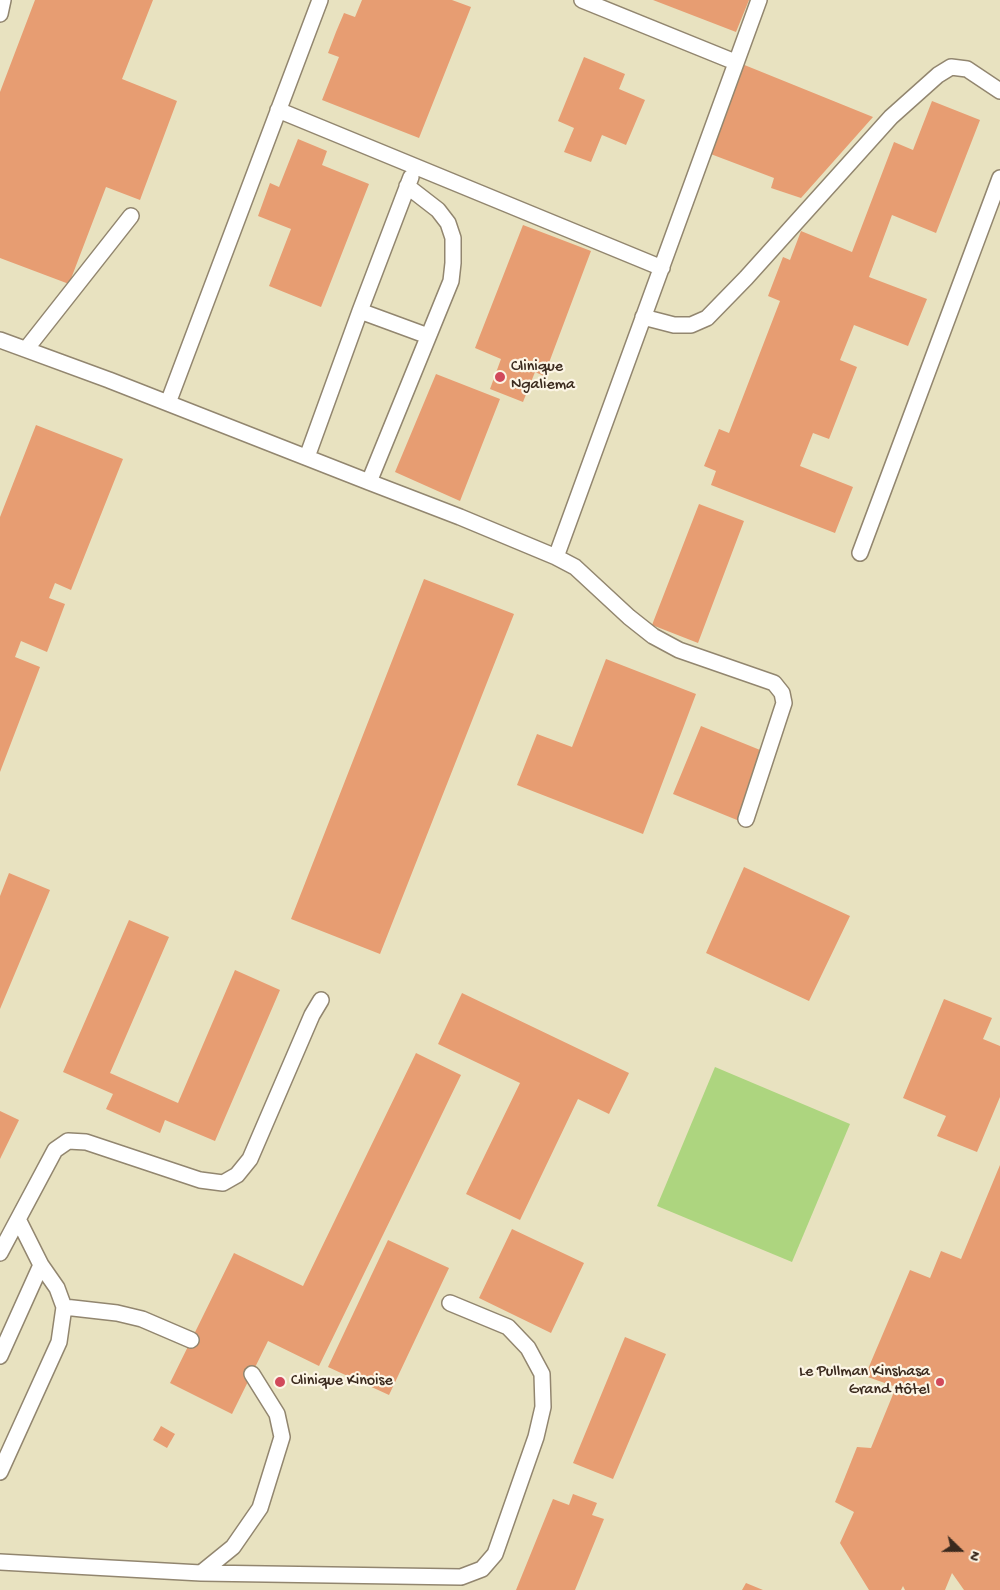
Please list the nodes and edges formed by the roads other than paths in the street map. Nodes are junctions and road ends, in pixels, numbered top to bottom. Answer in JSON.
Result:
{"nodes":[{"id":1,"x":3,"y":0,"type":"edge"},
{"id":2,"x":320,"y":0,"type":"edge"},
{"id":3,"x":582,"y":0,"type":"edge"},
{"id":4,"x":759,"y":0,"type":"edge"},
{"id":5,"x":0,"y":14,"type":"edge"},
{"id":6,"x":735,"y":62,"type":"junction"},
{"id":7,"x":1000,"y":91,"type":"edge"},
{"id":8,"x":278,"y":110,"type":"junction"},
{"id":9,"x":415,"y":166,"type":"junction"},
{"id":10,"x":1000,"y":178,"type":"edge"},
{"id":11,"x":407,"y":186,"type":"junction"},
{"id":12,"x":131,"y":216,"type":"dead end"},
{"id":13,"x":662,"y":268,"type":"junction"},
{"id":14,"x":360,"y":311,"type":"junction"},
{"id":15,"x":642,"y":317,"type":"junction"},
{"id":16,"x":428,"y":336,"type":"junction"},
{"id":17,"x":0,"y":340,"type":"edge"},
{"id":18,"x":27,"y":348,"type":"junction"},
{"id":19,"x":168,"y":403,"type":"junction"},
{"id":20,"x":308,"y":457,"type":"junction"},
{"id":21,"x":369,"y":482,"type":"junction"},
{"id":22,"x":860,"y":553,"type":"dead end"},
{"id":23,"x":556,"y":557,"type":"junction"},
{"id":24,"x":746,"y":819,"type":"dead end"},
{"id":25,"x":321,"y":1000,"type":"dead end"},
{"id":26,"x":18,"y":1219,"type":"junction"},
{"id":27,"x":0,"y":1253,"type":"edge"},
{"id":28,"x":41,"y":1265,"type":"junction"},
{"id":29,"x":450,"y":1303,"type":"dead end"},
{"id":30,"x":64,"y":1307,"type":"junction"},
{"id":31,"x":191,"y":1340,"type":"dead end"},
{"id":32,"x":0,"y":1356,"type":"edge"},
{"id":33,"x":252,"y":1374,"type":"dead end"},
{"id":34,"x":0,"y":1472,"type":"edge"},
{"id":35,"x":0,"y":1562,"type":"edge"},
{"id":36,"x":201,"y":1574,"type":"junction"}],
"edges":[{"from":1,"to":5,"type":"lane"},
{"from":2,"to":8,"type":"lane"},
{"from":3,"to":6,"type":"lane"},
{"from":4,"to":6,"type":"lane"},
{"from":6,"to":13,"type":"lane"},
{"from":7,"to":15,"type":"lane"},
{"from":8,"to":9,"type":"lane"},
{"from":8,"to":19,"type":"lane"},
{"from":9,"to":11,"type":"lane"},
{"from":9,"to":13,"type":"lane"},
{"from":10,"to":22,"type":"lane"},
{"from":11,"to":14,"type":"lane"},
{"from":11,"to":16,"type":"lane"},
{"from":12,"to":18,"type":"lane"},
{"from":13,"to":15,"type":"lane"},
{"from":14,"to":16,"type":"lane"},
{"from":14,"to":20,"type":"lane"},
{"from":15,"to":23,"type":"lane"},
{"from":16,"to":21,"type":"lane"},
{"from":17,"to":18,"type":"lane"},
{"from":18,"to":19,"type":"lane"},
{"from":19,"to":20,"type":"lane"},
{"from":20,"to":21,"type":"lane"},
{"from":21,"to":23,"type":"lane"},
{"from":23,"to":24,"type":"lane"},
{"from":25,"to":26,"type":"lane"},
{"from":26,"to":27,"type":"lane"},
{"from":26,"to":28,"type":"lane"},
{"from":28,"to":30,"type":"lane"},
{"from":28,"to":32,"type":"lane"},
{"from":29,"to":36,"type":"lane"},
{"from":30,"to":31,"type":"lane"},
{"from":30,"to":34,"type":"lane"},
{"from":33,"to":36,"type":"lane"},
{"from":35,"to":36,"type":"lane"}]}
